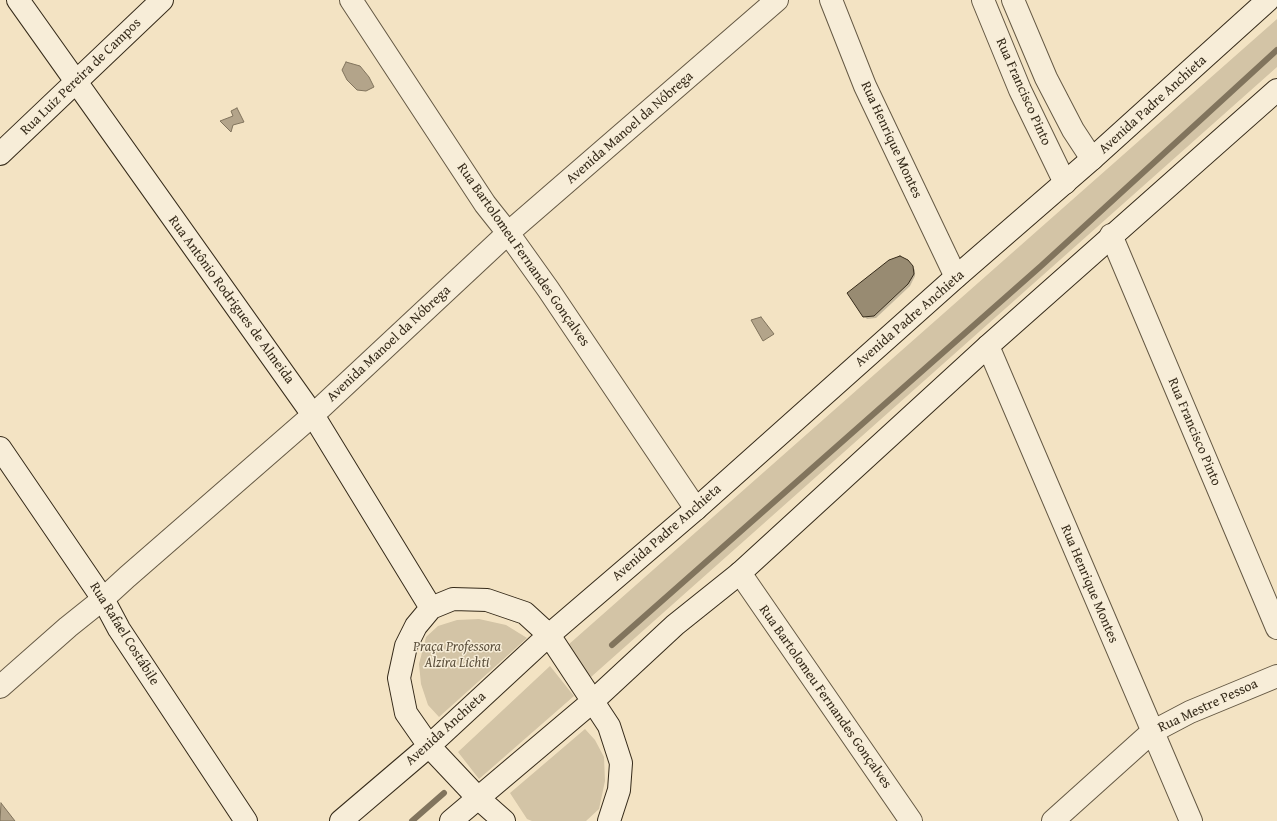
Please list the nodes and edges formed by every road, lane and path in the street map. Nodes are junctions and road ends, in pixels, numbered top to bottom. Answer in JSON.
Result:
{"nodes":[{"id":1,"x":18,"y":0,"type":"edge"},
{"id":2,"x":162,"y":0,"type":"edge"},
{"id":3,"x":351,"y":0,"type":"edge"},
{"id":4,"x":777,"y":0,"type":"edge"},
{"id":5,"x":831,"y":0,"type":"edge"},
{"id":6,"x":983,"y":0,"type":"edge"},
{"id":7,"x":1012,"y":0,"type":"edge"},
{"id":8,"x":1268,"y":0,"type":"edge"},
{"id":9,"x":1046,"y":78,"type":"junction"},
{"id":10,"x":76,"y":83,"type":"junction"},
{"id":11,"x":1020,"y":90,"type":"junction"},
{"id":12,"x":1277,"y":90,"type":"edge"},
{"id":13,"x":0,"y":154,"type":"edge"},
{"id":14,"x":1092,"y":159,"type":"junction"},
{"id":15,"x":1065,"y":183,"type":"junction"},
{"id":16,"x":508,"y":233,"type":"junction"},
{"id":17,"x":1111,"y":235,"type":"junction"},
{"id":18,"x":956,"y":277,"type":"junction"},
{"id":19,"x":988,"y":346,"type":"junction"},
{"id":20,"x":313,"y":415,"type":"junction"},
{"id":21,"x":0,"y":448,"type":"edge"},
{"id":22,"x":696,"y":509,"type":"junction"},
{"id":23,"x":740,"y":573,"type":"junction"},
{"id":24,"x":104,"y":599,"type":"junction"},
{"id":25,"x":431,"y":608,"type":"junction"},
{"id":26,"x":1277,"y":628,"type":"edge"},
{"id":27,"x":549,"y":635,"type":"junction"},
{"id":28,"x":1277,"y":676,"type":"edge"},
{"id":29,"x":0,"y":688,"type":"edge"},
{"id":30,"x":593,"y":701,"type":"junction"},
{"id":31,"x":1152,"y":732,"type":"junction"},
{"id":32,"x":429,"y":746,"type":"junction"},
{"id":33,"x":478,"y":798,"type":"junction"},
{"id":34,"x":246,"y":821,"type":"edge"},
{"id":35,"x":341,"y":821,"type":"edge"},
{"id":36,"x":451,"y":821,"type":"edge"},
{"id":37,"x":504,"y":821,"type":"edge"},
{"id":38,"x":608,"y":821,"type":"edge"},
{"id":39,"x":910,"y":821,"type":"edge"},
{"id":40,"x":1053,"y":821,"type":"edge"},
{"id":41,"x":1191,"y":821,"type":"edge"}],
"edges":[{"from":1,"to":10,"type":"street","name":"Rua Antônio Rodrigues de Almeida"},
{"from":2,"to":10,"type":"street","name":"Rua Luiz Pereira de Campos"},
{"from":3,"to":16,"type":"street","name":"Rua Bartolomeu Fernandes Gonçalves"},
{"from":4,"to":16,"type":"street","name":"Avenida Manoel da Nóbrega"},
{"from":5,"to":18,"type":"street","name":"Rua Henrique Montes"},
{"from":6,"to":11,"type":"street","name":"Rua Francisco Pinto"},
{"from":7,"to":9,"type":"street","name":"Rua Francisco Pinto"},
{"from":8,"to":14,"type":"street","name":"Avenida Padre Anchieta"},
{"from":9,"to":11,"type":"street"},
{"from":9,"to":14,"type":"street","name":"Rua Francisco Pinto"},
{"from":10,"to":13,"type":"street","name":"Rua Luiz Pereira de Campos"},
{"from":10,"to":20,"type":"street","name":"Rua Antônio Rodrigues de Almeida"},
{"from":11,"to":15,"type":"street","name":"Rua Francisco Pinto"},
{"from":12,"to":17,"type":"street"},
{"from":14,"to":15,"type":"street","name":"Avenida Padre Anchieta"},
{"from":15,"to":18,"type":"street","name":"Avenida Padre Anchieta"},
{"from":16,"to":20,"type":"street","name":"Avenida Manoel da Nóbrega"},
{"from":16,"to":22,"type":"street","name":"Rua Bartolomeu Fernandes Gonçalves"},
{"from":17,"to":19,"type":"street"},
{"from":17,"to":26,"type":"street","name":"Rua Francisco Pinto"},
{"from":18,"to":22,"type":"street","name":"Avenida Padre Anchieta"},
{"from":19,"to":23,"type":"street"},
{"from":19,"to":31,"type":"street","name":"Rua Henrique Montes"},
{"from":20,"to":24,"type":"street","name":"Avenida Manoel da Nóbrega"},
{"from":20,"to":25,"type":"street","name":"Rua Antônio Rodrigues de Almeida"},
{"from":21,"to":24,"type":"street","name":"Rua Rafael Costábile"},
{"from":22,"to":27,"type":"street","name":"Avenida Padre Anchieta"},
{"from":23,"to":30,"type":"street"},
{"from":23,"to":39,"type":"street","name":"Rua Bartolomeu Fernandes Gonçalves"},
{"from":24,"to":29,"type":"street","name":"Avenida Manoel da Nóbrega"},
{"from":24,"to":34,"type":"street","name":"Rua Rafael Costábile"},
{"from":25,"to":27,"type":"street"},
{"from":25,"to":32,"type":"street"},
{"from":27,"to":30,"type":"street"},
{"from":27,"to":32,"type":"street","name":"Avenida Anchieta"},
{"from":28,"to":31,"type":"street","name":"Rua Mestre Pessoa"},
{"from":30,"to":33,"type":"street"},
{"from":30,"to":38,"type":"street"},
{"from":31,"to":40,"type":"street","name":"Rua Mestre Pessoa"},
{"from":31,"to":41,"type":"street","name":"Rua Henrique Montes"},
{"from":32,"to":33,"type":"street"},
{"from":32,"to":35,"type":"street","name":"Avenida Anchieta"},
{"from":33,"to":36,"type":"street"},
{"from":33,"to":37,"type":"street"}]}
